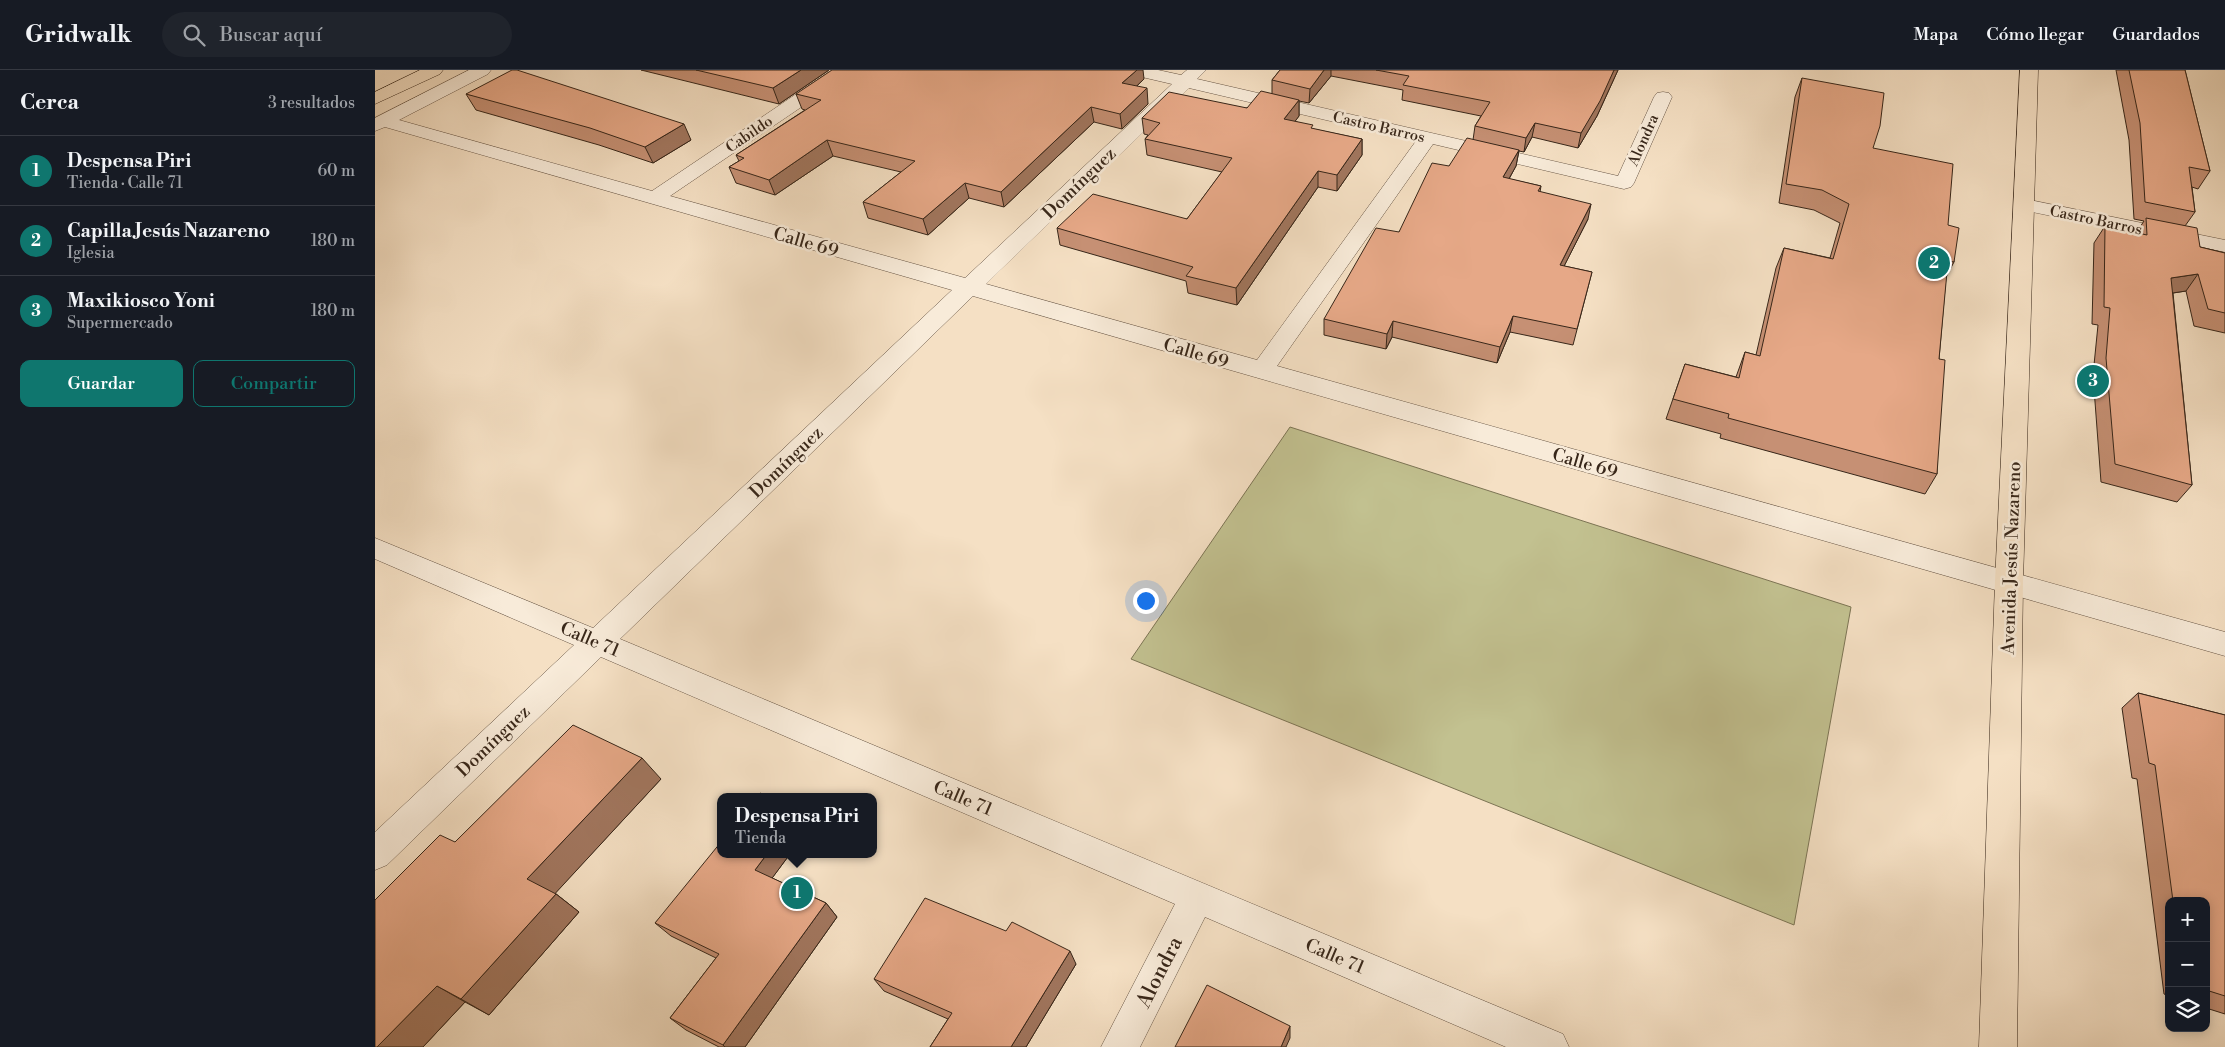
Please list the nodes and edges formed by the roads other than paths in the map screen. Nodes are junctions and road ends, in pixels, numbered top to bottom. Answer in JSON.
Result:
{"nodes":[{"id":1,"x":434,"y":70,"type":"edge"},
{"id":2,"x":482,"y":70,"type":"edge"},
{"id":3,"x":844,"y":70,"type":"edge"},
{"id":4,"x":1135,"y":70,"type":"edge"},
{"id":5,"x":2029,"y":70,"type":"edge"},
{"id":6,"x":1191,"y":76,"type":"edge"},
{"id":7,"x":1663,"y":97,"type":"dead end"},
{"id":8,"x":375,"y":100,"type":"edge"},
{"id":9,"x":379,"y":123,"type":"edge"},
{"id":10,"x":1427,"y":139,"type":"junction"},
{"id":11,"x":1624,"y":183,"type":"joint"},
{"id":12,"x":654,"y":198,"type":"junction"},
{"id":13,"x":2025,"y":205,"type":"junction"},
{"id":14,"x":2225,"y":246,"type":"edge"},
{"id":15,"x":969,"y":288,"type":"junction"},
{"id":16,"x":1261,"y":372,"type":"junction"},
{"id":17,"x":375,"y":548,"type":"edge"},
{"id":18,"x":2009,"y":582,"type":"junction"},
{"id":19,"x":597,"y":642,"type":"junction"},
{"id":20,"x":2225,"y":644,"type":"edge"},
{"id":21,"x":375,"y":854,"type":"edge"},
{"id":22,"x":1197,"y":897,"type":"junction"},
{"id":23,"x":1120,"y":1047,"type":"edge"},
{"id":24,"x":1550,"y":1047,"type":"edge"},
{"id":25,"x":1998,"y":1047,"type":"edge"}],
"edges":[{"from":1,"to":8,"type":"main road"},
{"from":2,"to":9,"type":"street"},
{"from":3,"to":12,"type":"street","name":"Cabildo"},
{"from":4,"to":6,"type":"street","name":"Castro Barros"},
{"from":5,"to":13,"type":"main road","name":"Avenida Jesús Nazareno"},
{"from":6,"to":10,"type":"street","name":"Castro Barros"},
{"from":6,"to":15,"type":"street","name":"Domínguez"},
{"from":7,"to":11,"type":"street","name":"Alondra"},
{"from":9,"to":12,"type":"street","name":"Calle 69"},
{"from":10,"to":11,"type":"street","name":"Castro Barros"},
{"from":10,"to":16,"type":"street"},
{"from":12,"to":15,"type":"street","name":"Calle 69"},
{"from":13,"to":14,"type":"street","name":"Castro Barros"},
{"from":13,"to":18,"type":"main road","name":"Avenida Jesús Nazareno"},
{"from":15,"to":16,"type":"street","name":"Calle 69"},
{"from":15,"to":19,"type":"street","name":"Domínguez"},
{"from":16,"to":18,"type":"street","name":"Calle 69"},
{"from":17,"to":19,"type":"street","name":"Calle 71"},
{"from":18,"to":20,"type":"street","name":"Calle 69"},
{"from":18,"to":25,"type":"main road","name":"Avenida Jesús Nazareno"},
{"from":19,"to":21,"type":"street","name":"Domínguez"},
{"from":19,"to":22,"type":"street","name":"Calle 71"},
{"from":22,"to":23,"type":"street","name":"Alondra"},
{"from":22,"to":24,"type":"street","name":"Calle 71"}]}
